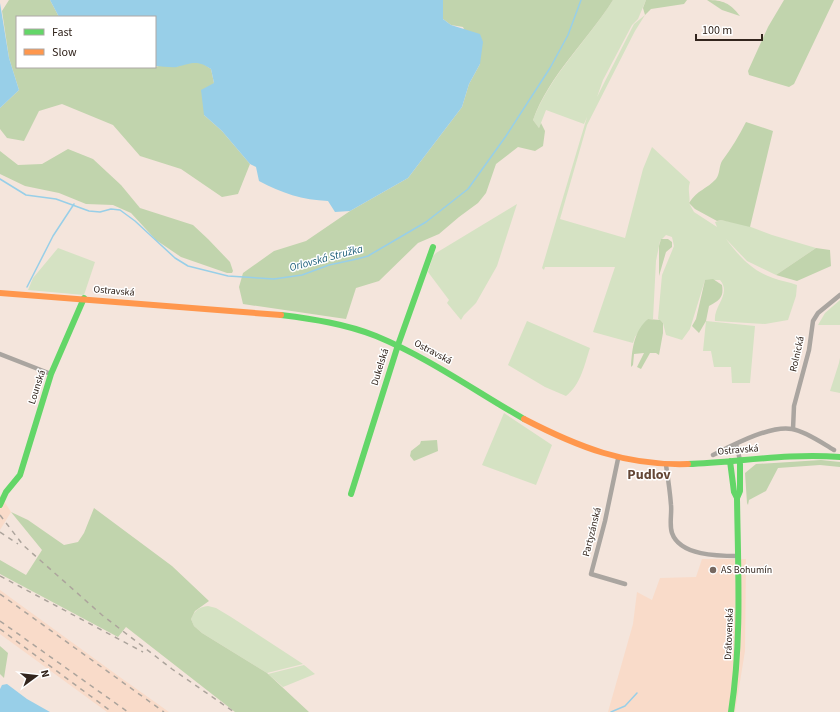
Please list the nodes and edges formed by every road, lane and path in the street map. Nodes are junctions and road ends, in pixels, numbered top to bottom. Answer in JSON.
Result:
{"nodes":[{"id":1,"x":433,"y":247,"type":"dead end"},
{"id":2,"x":0,"y":293,"type":"edge"},
{"id":3,"x":840,"y":295,"type":"edge"},
{"id":4,"x":84,"y":298,"type":"junction"},
{"id":5,"x":398,"y":345,"type":"junction"},
{"id":6,"x":0,"y":354,"type":"edge"},
{"id":7,"x":51,"y":374,"type":"junction"},
{"id":8,"x":792,"y":429,"type":"junction"},
{"id":9,"x":736,"y":444,"type":"junction"},
{"id":10,"x":834,"y":450,"type":"dead end"},
{"id":11,"x":713,"y":454,"type":"dead end"},
{"id":12,"x":840,"y":457,"type":"edge"},
{"id":13,"x":618,"y":459,"type":"junction"},
{"id":14,"x":740,"y":460,"type":"junction"},
{"id":15,"x":730,"y":461,"type":"junction"},
{"id":16,"x":666,"y":465,"type":"junction"},
{"id":17,"x":351,"y":494,"type":"dead end"},
{"id":18,"x":737,"y":498,"type":"junction"},
{"id":19,"x":0,"y":505,"type":"edge"},
{"id":20,"x":738,"y":556,"type":"junction"},
{"id":21,"x":625,"y":584,"type":"dead end"},
{"id":22,"x":731,"y":712,"type":"edge"}],
"edges":[{"from":1,"to":5,"type":"main road","name":"Dukelská"},
{"from":2,"to":4,"type":"main road","name":"Ostravská"},
{"from":3,"to":8,"type":"street","name":"Rolnická"},
{"from":4,"to":5,"type":"main road","name":"Ostravská"},
{"from":4,"to":7,"type":"main road","name":"Lounská"},
{"from":5,"to":13,"type":"main road","name":"Ostravská"},
{"from":5,"to":17,"type":"main road","name":"Dukelská"},
{"from":6,"to":7,"type":"street"},
{"from":7,"to":19,"type":"main road","name":"Lounská"},
{"from":8,"to":9,"type":"street","name":"Ostravská"},
{"from":8,"to":10,"type":"street"},
{"from":9,"to":11,"type":"street","name":"Ostravská"},
{"from":9,"to":14,"type":"street"},
{"from":12,"to":14,"type":"main road","name":"Ostravská"},
{"from":13,"to":16,"type":"main road","name":"Ostravská"},
{"from":13,"to":21,"type":"street","name":"Partyzánská"},
{"from":14,"to":15,"type":"main road","name":"Ostravská"},
{"from":14,"to":18,"type":"main road","name":"Drátovenská"},
{"from":15,"to":16,"type":"main road","name":"Ostravská"},
{"from":15,"to":18,"type":"main road","name":"Drátovenská"},
{"from":16,"to":20,"type":"street"},
{"from":18,"to":20,"type":"main road","name":"Drátovenská"},
{"from":20,"to":22,"type":"main road","name":"Drátovenská"}]}
